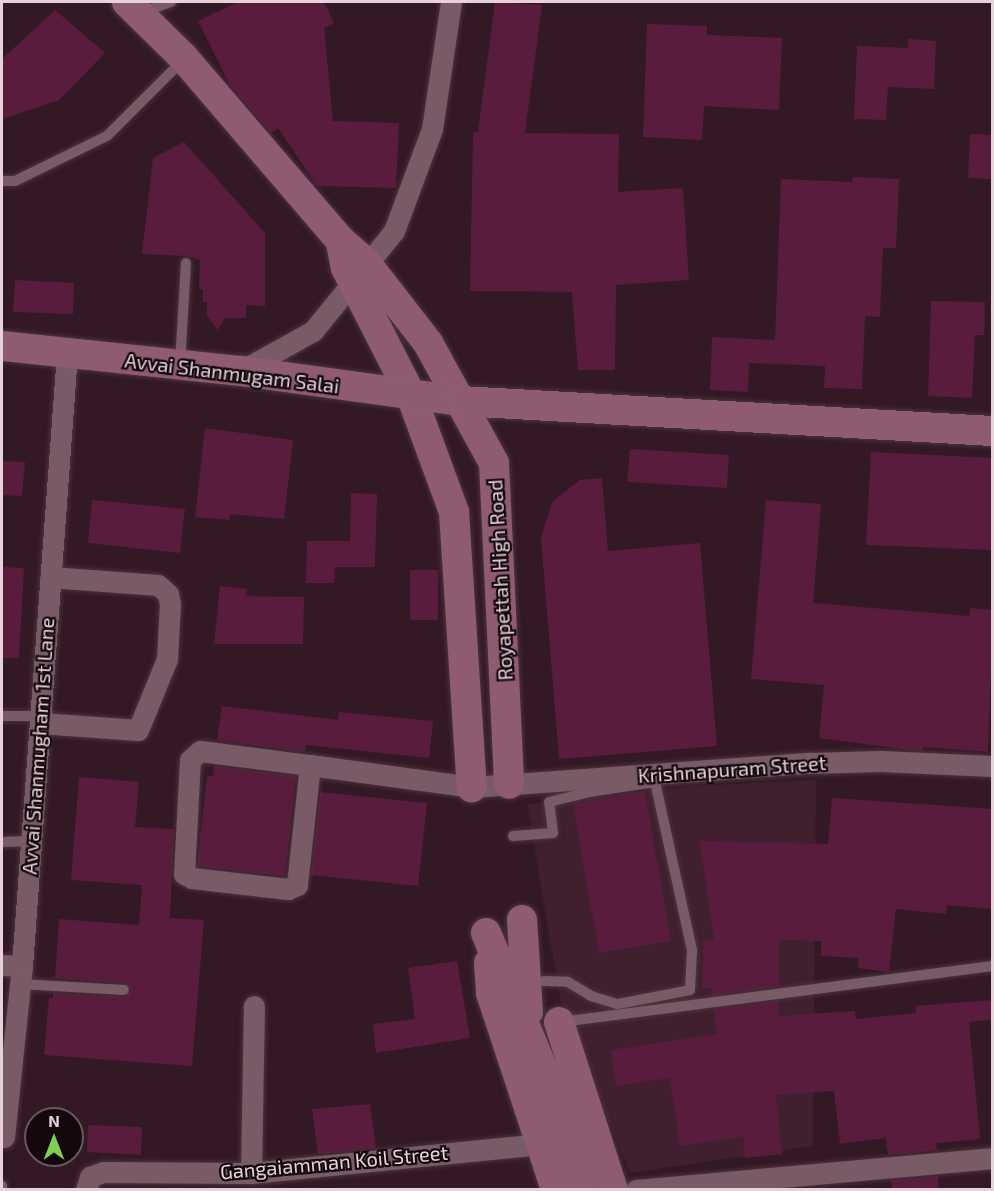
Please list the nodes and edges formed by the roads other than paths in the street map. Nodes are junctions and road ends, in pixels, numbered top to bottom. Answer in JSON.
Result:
{"nodes":[{"id":1,"x":171,"y":2,"type":"edge"},
{"id":2,"x":451,"y":2,"type":"edge"},
{"id":3,"x":133,"y":8,"type":"edge"},
{"id":4,"x":184,"y":58,"type":"junction"},
{"id":5,"x":2,"y":181,"type":"edge"},
{"id":6,"x":186,"y":263,"type":"dead end"},
{"id":7,"x":359,"y":272,"type":"junction"},
{"id":8,"x":2,"y":346,"type":"edge"},
{"id":9,"x":67,"y":353,"type":"junction"},
{"id":10,"x":180,"y":367,"type":"junction"},
{"id":11,"x":240,"y":371,"type":"junction"},
{"id":12,"x":411,"y":395,"type":"junction"},
{"id":13,"x":461,"y":401,"type":"junction"},
{"id":14,"x":993,"y":431,"type":"edge"},
{"id":15,"x":50,"y":577,"type":"junction"},
{"id":16,"x":2,"y":716,"type":"edge"},
{"id":17,"x":41,"y":720,"type":"junction"},
{"id":18,"x":310,"y":765,"type":"junction"},
{"id":19,"x":993,"y":766,"type":"edge"},
{"id":20,"x":509,"y":784,"type":"junction"},
{"id":21,"x":587,"y":786,"type":"junction"},
{"id":22,"x":472,"y":787,"type":"junction"},
{"id":23,"x":513,"y":836,"type":"dead end"},
{"id":24,"x":30,"y":841,"type":"junction"},
{"id":25,"x":2,"y":842,"type":"edge"},
{"id":26,"x":522,"y":920,"type":"dead end"},
{"id":27,"x":993,"y":966,"type":"edge"},
{"id":28,"x":14,"y":972,"type":"edge"},
{"id":29,"x":544,"y":981,"type":"dead end"},
{"id":30,"x":124,"y":990,"type":"dead end"},
{"id":31,"x":254,"y":1006,"type":"dead end"},
{"id":32,"x":559,"y":1022,"type":"joint"},
{"id":33,"x":528,"y":1027,"type":"junction"},
{"id":34,"x":4,"y":1137,"type":"dead end"},
{"id":35,"x":544,"y":1144,"type":"junction"},
{"id":36,"x":993,"y":1158,"type":"edge"},
{"id":37,"x":251,"y":1173,"type":"junction"},
{"id":38,"x":835,"y":1181,"type":"edge"},
{"id":39,"x":88,"y":1183,"type":"edge"},
{"id":40,"x":556,"y":1190,"type":"edge"},
{"id":41,"x":582,"y":1190,"type":"edge"},
{"id":42,"x":613,"y":1190,"type":"edge"},
{"id":43,"x":636,"y":1190,"type":"edge"}],
"edges":[{"from":1,"to":3,"type":"lane"},
{"from":2,"to":7,"type":"street"},
{"from":3,"to":4,"type":"main road"},
{"from":4,"to":5,"type":"lane"},
{"from":4,"to":7,"type":"main road","name":"Royapettah High Road"},
{"from":6,"to":10,"type":"lane"},
{"from":7,"to":11,"type":"street"},
{"from":7,"to":12,"type":"main road","name":"Royapettah High Road"},
{"from":7,"to":13,"type":"main road","name":"Royapettah High Road"},
{"from":8,"to":9,"type":"main road","name":"Avvai Shanmugam Salai"},
{"from":9,"to":10,"type":"main road","name":"Avvai Shanmugam Salai"},
{"from":9,"to":15,"type":"street","name":"Avvai Shanmugham 1st Lane"},
{"from":10,"to":11,"type":"main road","name":"Avvai Shanmugam Salai"},
{"from":11,"to":12,"type":"main road","name":"Avvai Shanmugam Salai"},
{"from":12,"to":13,"type":"main road","name":"Avvai Shanmugam Salai"},
{"from":12,"to":22,"type":"main road","name":"Royapettah High Road"},
{"from":13,"to":14,"type":"main road","name":"Avvai Shanmugam Salai"},
{"from":13,"to":20,"type":"main road","name":"Royapettah High Road"},
{"from":15,"to":17,"type":"street","name":"Avvai Shanmugham 1st Lane"},
{"from":15,"to":17,"type":"street"},
{"from":16,"to":17,"type":"lane"},
{"from":17,"to":24,"type":"street","name":"Avvai Shanmugham 1st Lane"},
{"from":18,"to":18,"type":"street","name":"Krishnapuram Street"},
{"from":18,"to":22,"type":"street","name":"Krishnapuram Street"},
{"from":19,"to":21,"type":"street","name":"Krishnapuram Street"},
{"from":20,"to":21,"type":"street","name":"Krishnapuram Street"},
{"from":20,"to":22,"type":"street","name":"Krishnapuram Street"},
{"from":21,"to":23,"type":"lane"},
{"from":21,"to":29,"type":"lane"},
{"from":24,"to":25,"type":"lane"},
{"from":24,"to":28,"type":"street","name":"Avvai Shanmugham 1st Lane"},
{"from":26,"to":33,"type":"main road"},
{"from":27,"to":32,"type":"lane"},
{"from":28,"to":30,"type":"lane"},
{"from":28,"to":34,"type":"street","name":"Avvai Shanmugham 1st Lane"},
{"from":31,"to":37,"type":"street"},
{"from":32,"to":42,"type":"main road"},
{"from":33,"to":35,"type":"main road"},
{"from":33,"to":41,"type":"main road"},
{"from":35,"to":37,"type":"street","name":"Gangaiamman Koil Street"},
{"from":35,"to":40,"type":"main road"},
{"from":36,"to":38,"type":"street"},
{"from":37,"to":39,"type":"street","name":"Gangaiamman Koil Street"},
{"from":38,"to":43,"type":"street"}]}
